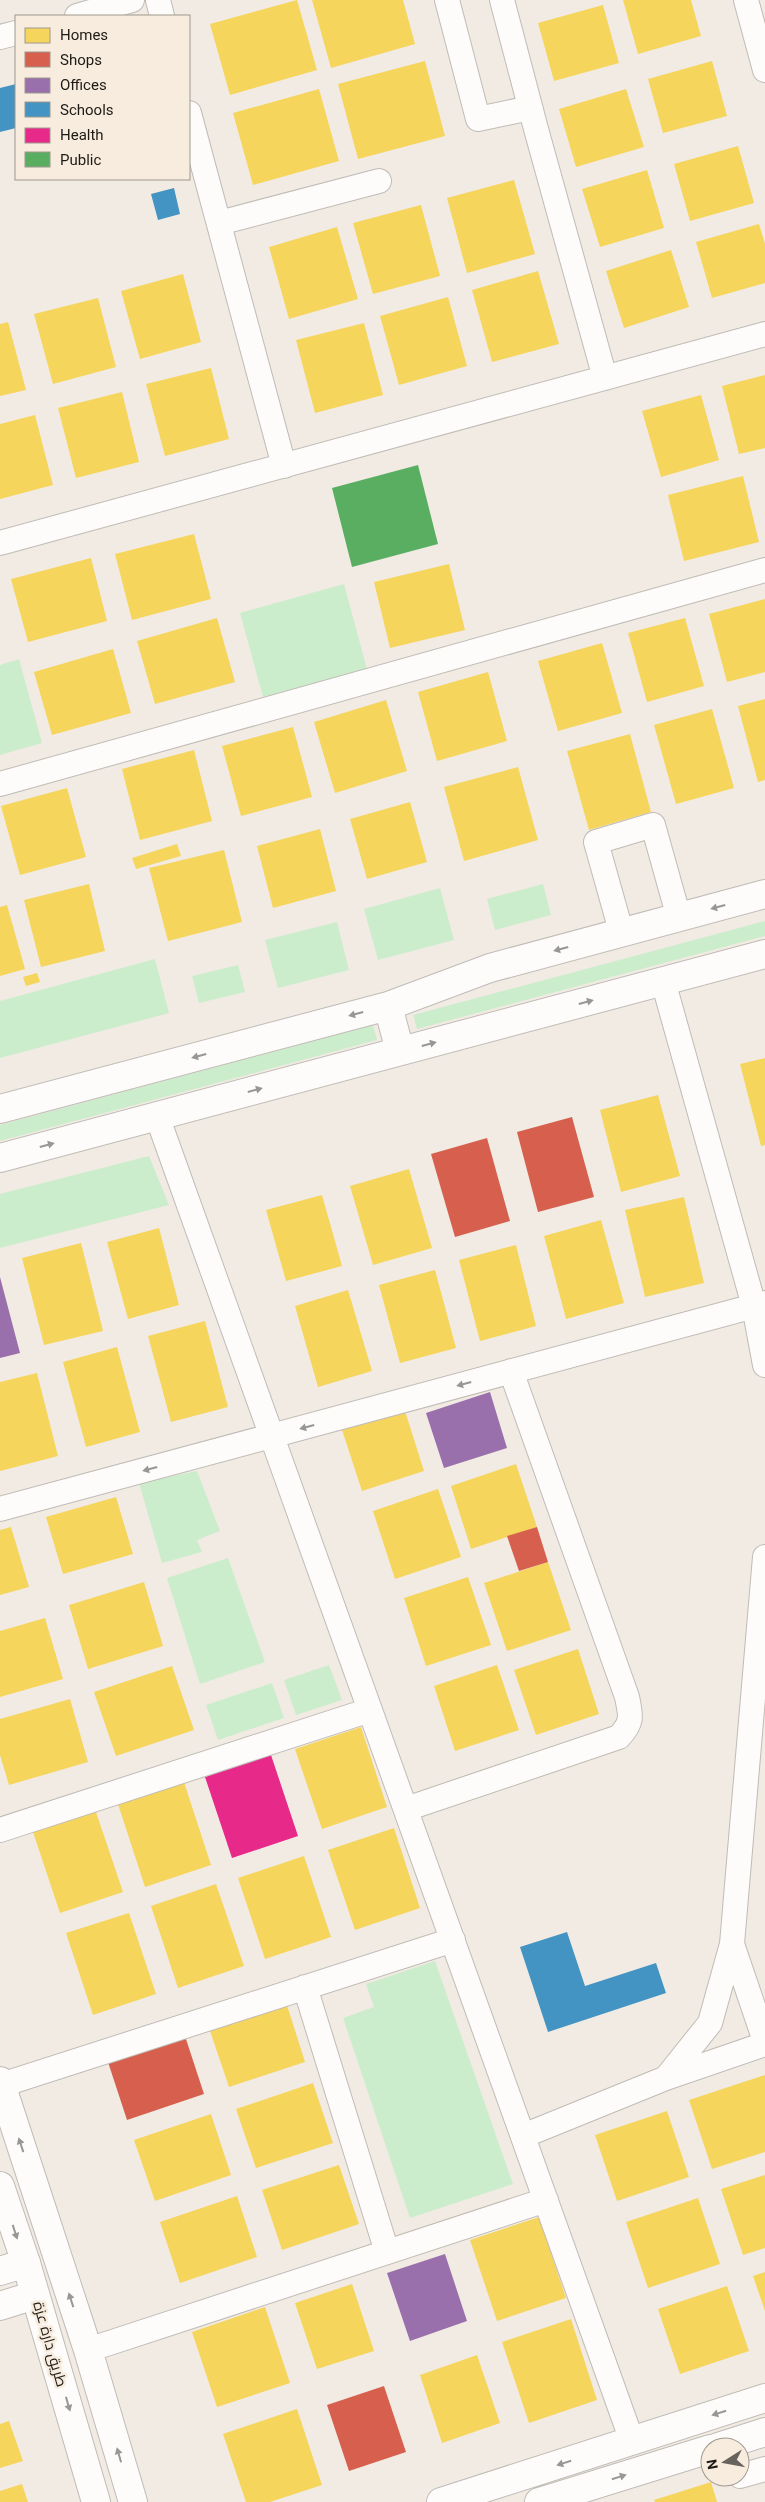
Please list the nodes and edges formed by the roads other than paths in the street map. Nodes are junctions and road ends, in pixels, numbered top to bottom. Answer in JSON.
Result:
{"nodes":[{"id":1,"x":132,"y":0,"type":"edge"},
{"id":2,"x":158,"y":0,"type":"edge"},
{"id":3,"x":447,"y":0,"type":"edge"},
{"id":4,"x":502,"y":0,"type":"edge"},
{"id":5,"x":746,"y":0,"type":"edge"},
{"id":6,"x":80,"y":15,"type":"edge"},
{"id":7,"x":162,"y":15,"type":"edge"},
{"id":8,"x":15,"y":32,"type":"edge"},
{"id":9,"x":0,"y":36,"type":"edge"},
{"id":10,"x":765,"y":70,"type":"edge"},
{"id":11,"x":530,"y":108,"type":"junction"},
{"id":12,"x":190,"y":117,"type":"edge"},
{"id":13,"x":379,"y":181,"type":"dead end"},
{"id":14,"x":219,"y":223,"type":"junction"},
{"id":15,"x":765,"y":334,"type":"edge"},
{"id":16,"x":605,"y":378,"type":"junction"},
{"id":17,"x":284,"y":466,"type":"junction"},
{"id":18,"x":0,"y":543,"type":"edge"},
{"id":19,"x":765,"y":570,"type":"edge"},
{"id":20,"x":0,"y":784,"type":"edge"},
{"id":21,"x":765,"y":894,"type":"edge"},
{"id":22,"x":679,"y":918,"type":"junction"},
{"id":23,"x":620,"y":931,"type":"junction"},
{"id":24,"x":765,"y":954,"type":"edge"},
{"id":25,"x":663,"y":981,"type":"junction"},
{"id":26,"x":388,"y":1006,"type":"junction"},
{"id":27,"x":400,"y":1051,"type":"junction"},
{"id":28,"x":0,"y":1109,"type":"edge"},
{"id":29,"x":157,"y":1116,"type":"junction"},
{"id":30,"x":0,"y":1158,"type":"edge"},
{"id":31,"x":759,"y":1304,"type":"edge"},
{"id":32,"x":765,"y":1365,"type":"edge"},
{"id":33,"x":511,"y":1370,"type":"junction"},
{"id":34,"x":272,"y":1437,"type":"junction"},
{"id":35,"x":0,"y":1509,"type":"edge"},
{"id":36,"x":765,"y":1557,"type":"edge"},
{"id":37,"x":370,"y":1710,"type":"junction"},
{"id":38,"x":756,"y":1764,"type":"edge"},
{"id":39,"x":406,"y":1809,"type":"junction"},
{"id":40,"x":0,"y":1830,"type":"edge"},
{"id":41,"x":453,"y":1940,"type":"junction"},
{"id":42,"x":732,"y":1944,"type":"junction"},
{"id":43,"x":305,"y":1987,"type":"junction"},
{"id":44,"x":765,"y":2042,"type":"edge"},
{"id":45,"x":666,"y":2078,"type":"junction"},
{"id":46,"x":1,"y":2082,"type":"edge"},
{"id":47,"x":523,"y":2136,"type":"junction"},
{"id":48,"x":0,"y":2186,"type":"edge"},
{"id":49,"x":546,"y":2200,"type":"junction"},
{"id":50,"x":387,"y":2252,"type":"junction"},
{"id":51,"x":26,"y":2263,"type":"junction"},
{"id":52,"x":0,"y":2272,"type":"edge"},
{"id":53,"x":35,"y":2295,"type":"junction"},
{"id":54,"x":0,"y":2306,"type":"edge"},
{"id":55,"x":88,"y":2350,"type":"junction"},
{"id":56,"x":765,"y":2398,"type":"edge"},
{"id":57,"x":765,"y":2432,"type":"edge"},
{"id":58,"x":750,"y":2437,"type":"edge"},
{"id":59,"x":632,"y":2441,"type":"junction"},
{"id":60,"x":700,"y":2453,"type":"edge"},
{"id":61,"x":765,"y":2469,"type":"edge"},
{"id":62,"x":750,"y":2474,"type":"edge"},
{"id":63,"x":96,"y":2502,"type":"edge"},
{"id":64,"x":132,"y":2502,"type":"edge"},
{"id":65,"x":441,"y":2502,"type":"edge"},
{"id":66,"x":539,"y":2502,"type":"edge"}],
"edges":[{"from":1,"to":6,"type":"street"},
{"from":2,"to":7,"type":"street"},
{"from":3,"to":11,"type":"street"},
{"from":4,"to":11,"type":"street"},
{"from":5,"to":10,"type":"street"},
{"from":8,"to":9,"type":"street"},
{"from":11,"to":16,"type":"street"},
{"from":12,"to":14,"type":"street"},
{"from":13,"to":14,"type":"street"},
{"from":14,"to":17,"type":"street"},
{"from":15,"to":16,"type":"street"},
{"from":16,"to":17,"type":"street"},
{"from":17,"to":18,"type":"street"},
{"from":19,"to":20,"type":"street"},
{"from":21,"to":22,"type":"main road","one_way":true},
{"from":22,"to":23,"type":"main road"},
{"from":22,"to":23,"type":"street"},
{"from":23,"to":26,"type":"main road","one_way":true},
{"from":24,"to":25,"type":"main road"},
{"from":27,"to":25,"type":"main road","one_way":true},
{"from":25,"to":31,"type":"street"},
{"from":26,"to":27,"type":"main road"},
{"from":26,"to":28,"type":"main road","one_way":true},
{"from":29,"to":27,"type":"main road","one_way":true},
{"from":30,"to":29,"type":"main road","one_way":true},
{"from":29,"to":34,"type":"street"},
{"from":31,"to":32,"type":"street"},
{"from":31,"to":33,"type":"street"},
{"from":33,"to":34,"type":"street","one_way":true},
{"from":33,"to":39,"type":"street"},
{"from":34,"to":35,"type":"street","one_way":true},
{"from":34,"to":37,"type":"street"},
{"from":36,"to":38,"type":"street"},
{"from":37,"to":39,"type":"street"},
{"from":37,"to":40,"type":"street"},
{"from":38,"to":42,"type":"street"},
{"from":39,"to":41,"type":"street"},
{"from":41,"to":43,"type":"street"},
{"from":41,"to":47,"type":"street"},
{"from":42,"to":44,"type":"street"},
{"from":42,"to":45,"type":"street"},
{"from":43,"to":46,"type":"street"},
{"from":43,"to":50,"type":"street"},
{"from":44,"to":45,"type":"street"},
{"from":45,"to":47,"type":"street"},
{"from":55,"to":46,"type":"main road","one_way":true},
{"from":47,"to":49,"type":"street"},
{"from":48,"to":51,"type":"main road","name":"طريق دارة عزة","one_way":true},
{"from":49,"to":50,"type":"street"},
{"from":49,"to":59,"type":"street"},
{"from":50,"to":55,"type":"street"},
{"from":51,"to":52,"type":"main road"},
{"from":51,"to":53,"type":"main road","name":"طريق دارة عزة"},
{"from":53,"to":54,"type":"main road"},
{"from":53,"to":63,"type":"main road","name":"طريق دارة عزة","one_way":true},
{"from":64,"to":55,"type":"main road","one_way":true},
{"from":56,"to":59,"type":"main road","one_way":true},
{"from":57,"to":58,"type":"main road"},
{"from":59,"to":65,"type":"main road","one_way":true},
{"from":66,"to":60,"type":"main road","one_way":true},
{"from":61,"to":62,"type":"street"}]}
